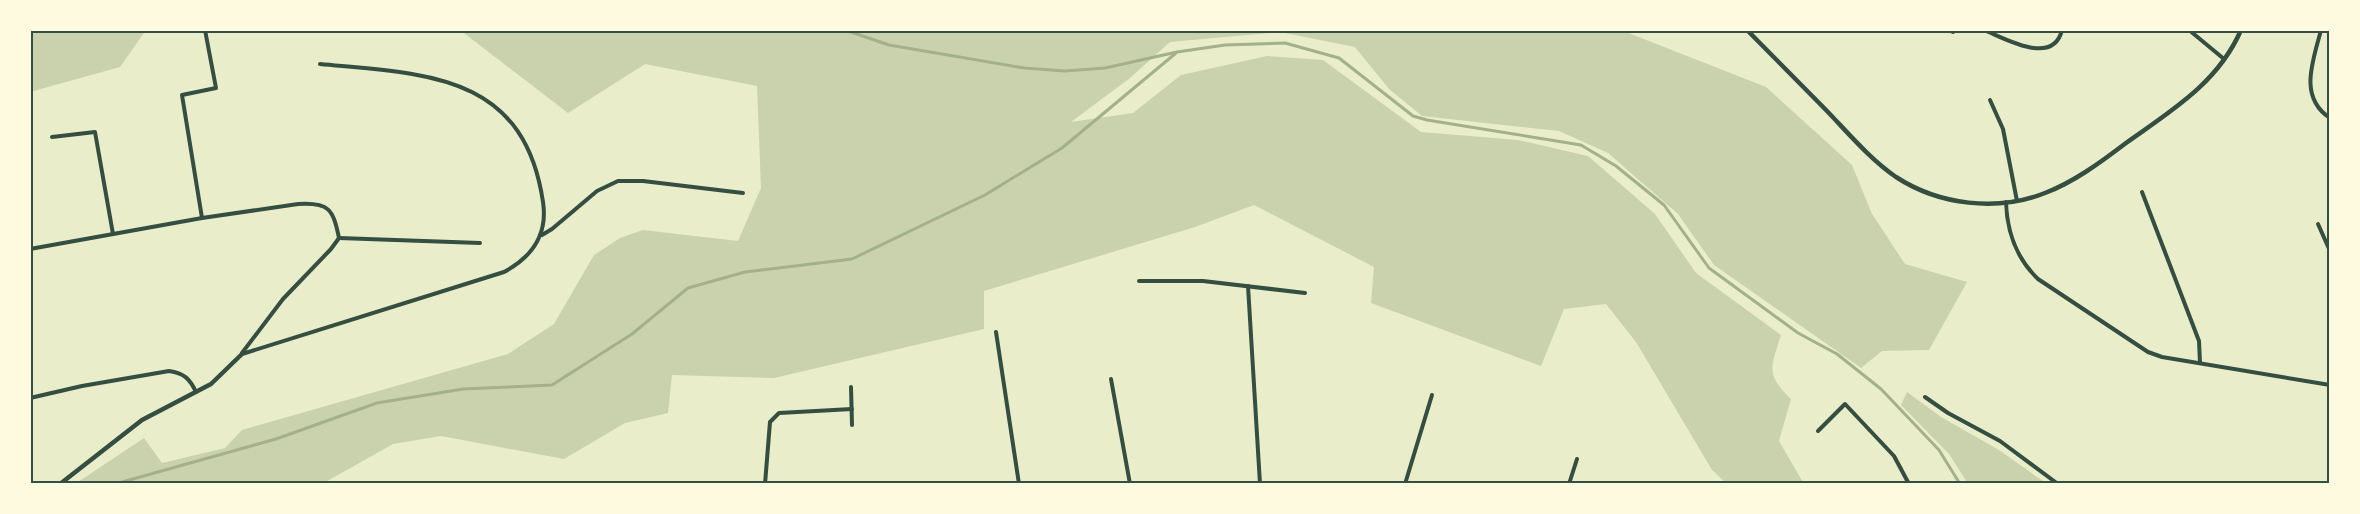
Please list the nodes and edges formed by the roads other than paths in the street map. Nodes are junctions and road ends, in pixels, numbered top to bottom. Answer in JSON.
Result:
{"nodes":[{"id":1,"x":205,"y":30,"type":"edge"},
{"id":2,"x":1747,"y":30,"type":"edge"},
{"id":3,"x":1948,"y":30,"type":"edge"},
{"id":4,"x":1984,"y":30,"type":"edge"},
{"id":5,"x":2062,"y":30,"type":"edge"},
{"id":6,"x":2189,"y":30,"type":"edge"},
{"id":7,"x":2241,"y":30,"type":"edge"},
{"id":8,"x":2321,"y":30,"type":"edge"},
{"id":9,"x":1953,"y":32,"type":"dead end"},
{"id":10,"x":2225,"y":60,"type":"junction"},
{"id":11,"x":320,"y":64,"type":"dead end"},
{"id":12,"x":1990,"y":100,"type":"dead end"},
{"id":13,"x":2330,"y":118,"type":"edge"},
{"id":14,"x":52,"y":137,"type":"dead end"},
{"id":15,"x":2142,"y":192,"type":"dead end"},
{"id":16,"x":743,"y":193,"type":"dead end"},
{"id":17,"x":2017,"y":201,"type":"junction"},
{"id":18,"x":2006,"y":202,"type":"junction"},
{"id":19,"x":202,"y":218,"type":"junction"},
{"id":20,"x":2318,"y":224,"type":"dead end"},
{"id":21,"x":113,"y":234,"type":"junction"},
{"id":22,"x":542,"y":235,"type":"junction"},
{"id":23,"x":339,"y":238,"type":"junction"},
{"id":24,"x":480,"y":243,"type":"dead end"},
{"id":25,"x":30,"y":249,"type":"edge"},
{"id":26,"x":2330,"y":251,"type":"edge"},
{"id":27,"x":1139,"y":282,"type":"dead end"},
{"id":28,"x":1248,"y":286,"type":"junction"},
{"id":29,"x":1305,"y":293,"type":"dead end"},
{"id":30,"x":996,"y":332,"type":"dead end"},
{"id":31,"x":242,"y":354,"type":"junction"},
{"id":32,"x":2200,"y":363,"type":"junction"},
{"id":33,"x":1111,"y":379,"type":"dead end"},
{"id":34,"x":2330,"y":385,"type":"edge"},
{"id":35,"x":851,"y":387,"type":"dead end"},
{"id":36,"x":196,"y":392,"type":"junction"},
{"id":37,"x":1432,"y":395,"type":"dead end"},
{"id":38,"x":1925,"y":397,"type":"dead end"},
{"id":39,"x":30,"y":398,"type":"edge"},
{"id":40,"x":852,"y":409,"type":"junction"},
{"id":41,"x":852,"y":425,"type":"dead end"},
{"id":42,"x":1818,"y":430,"type":"dead end"},
{"id":43,"x":1577,"y":459,"type":"dead end"},
{"id":44,"x":60,"y":484,"type":"edge"},
{"id":45,"x":765,"y":484,"type":"edge"},
{"id":46,"x":1019,"y":484,"type":"edge"},
{"id":47,"x":1130,"y":484,"type":"edge"},
{"id":48,"x":1260,"y":484,"type":"edge"},
{"id":49,"x":1405,"y":484,"type":"edge"},
{"id":50,"x":1569,"y":484,"type":"edge"},
{"id":51,"x":1909,"y":484,"type":"edge"},
{"id":52,"x":2058,"y":484,"type":"edge"}],
"edges":[{"from":1,"to":19,"type":"street"},
{"from":2,"to":18,"type":"street"},
{"from":3,"to":9,"type":"street"},
{"from":4,"to":5,"type":"street"},
{"from":6,"to":10,"type":"street"},
{"from":7,"to":10,"type":"street"},
{"from":8,"to":13,"type":"street"},
{"from":10,"to":17,"type":"street"},
{"from":11,"to":22,"type":"street"},
{"from":12,"to":17,"type":"street"},
{"from":14,"to":21,"type":"street"},
{"from":15,"to":32,"type":"street"},
{"from":16,"to":22,"type":"street"},
{"from":17,"to":18,"type":"street"},
{"from":18,"to":32,"type":"street"},
{"from":19,"to":21,"type":"street"},
{"from":19,"to":23,"type":"street"},
{"from":20,"to":26,"type":"street"},
{"from":21,"to":25,"type":"street"},
{"from":22,"to":31,"type":"street"},
{"from":23,"to":24,"type":"street"},
{"from":23,"to":31,"type":"street"},
{"from":27,"to":28,"type":"street"},
{"from":28,"to":29,"type":"street"},
{"from":28,"to":48,"type":"street"},
{"from":30,"to":46,"type":"street"},
{"from":31,"to":36,"type":"street"},
{"from":32,"to":34,"type":"street"},
{"from":33,"to":47,"type":"street"},
{"from":35,"to":40,"type":"street"},
{"from":36,"to":39,"type":"street"},
{"from":36,"to":44,"type":"street"},
{"from":37,"to":49,"type":"street"},
{"from":38,"to":52,"type":"street"},
{"from":40,"to":41,"type":"street"},
{"from":40,"to":45,"type":"street"},
{"from":42,"to":51,"type":"street"},
{"from":43,"to":50,"type":"street"}]}
